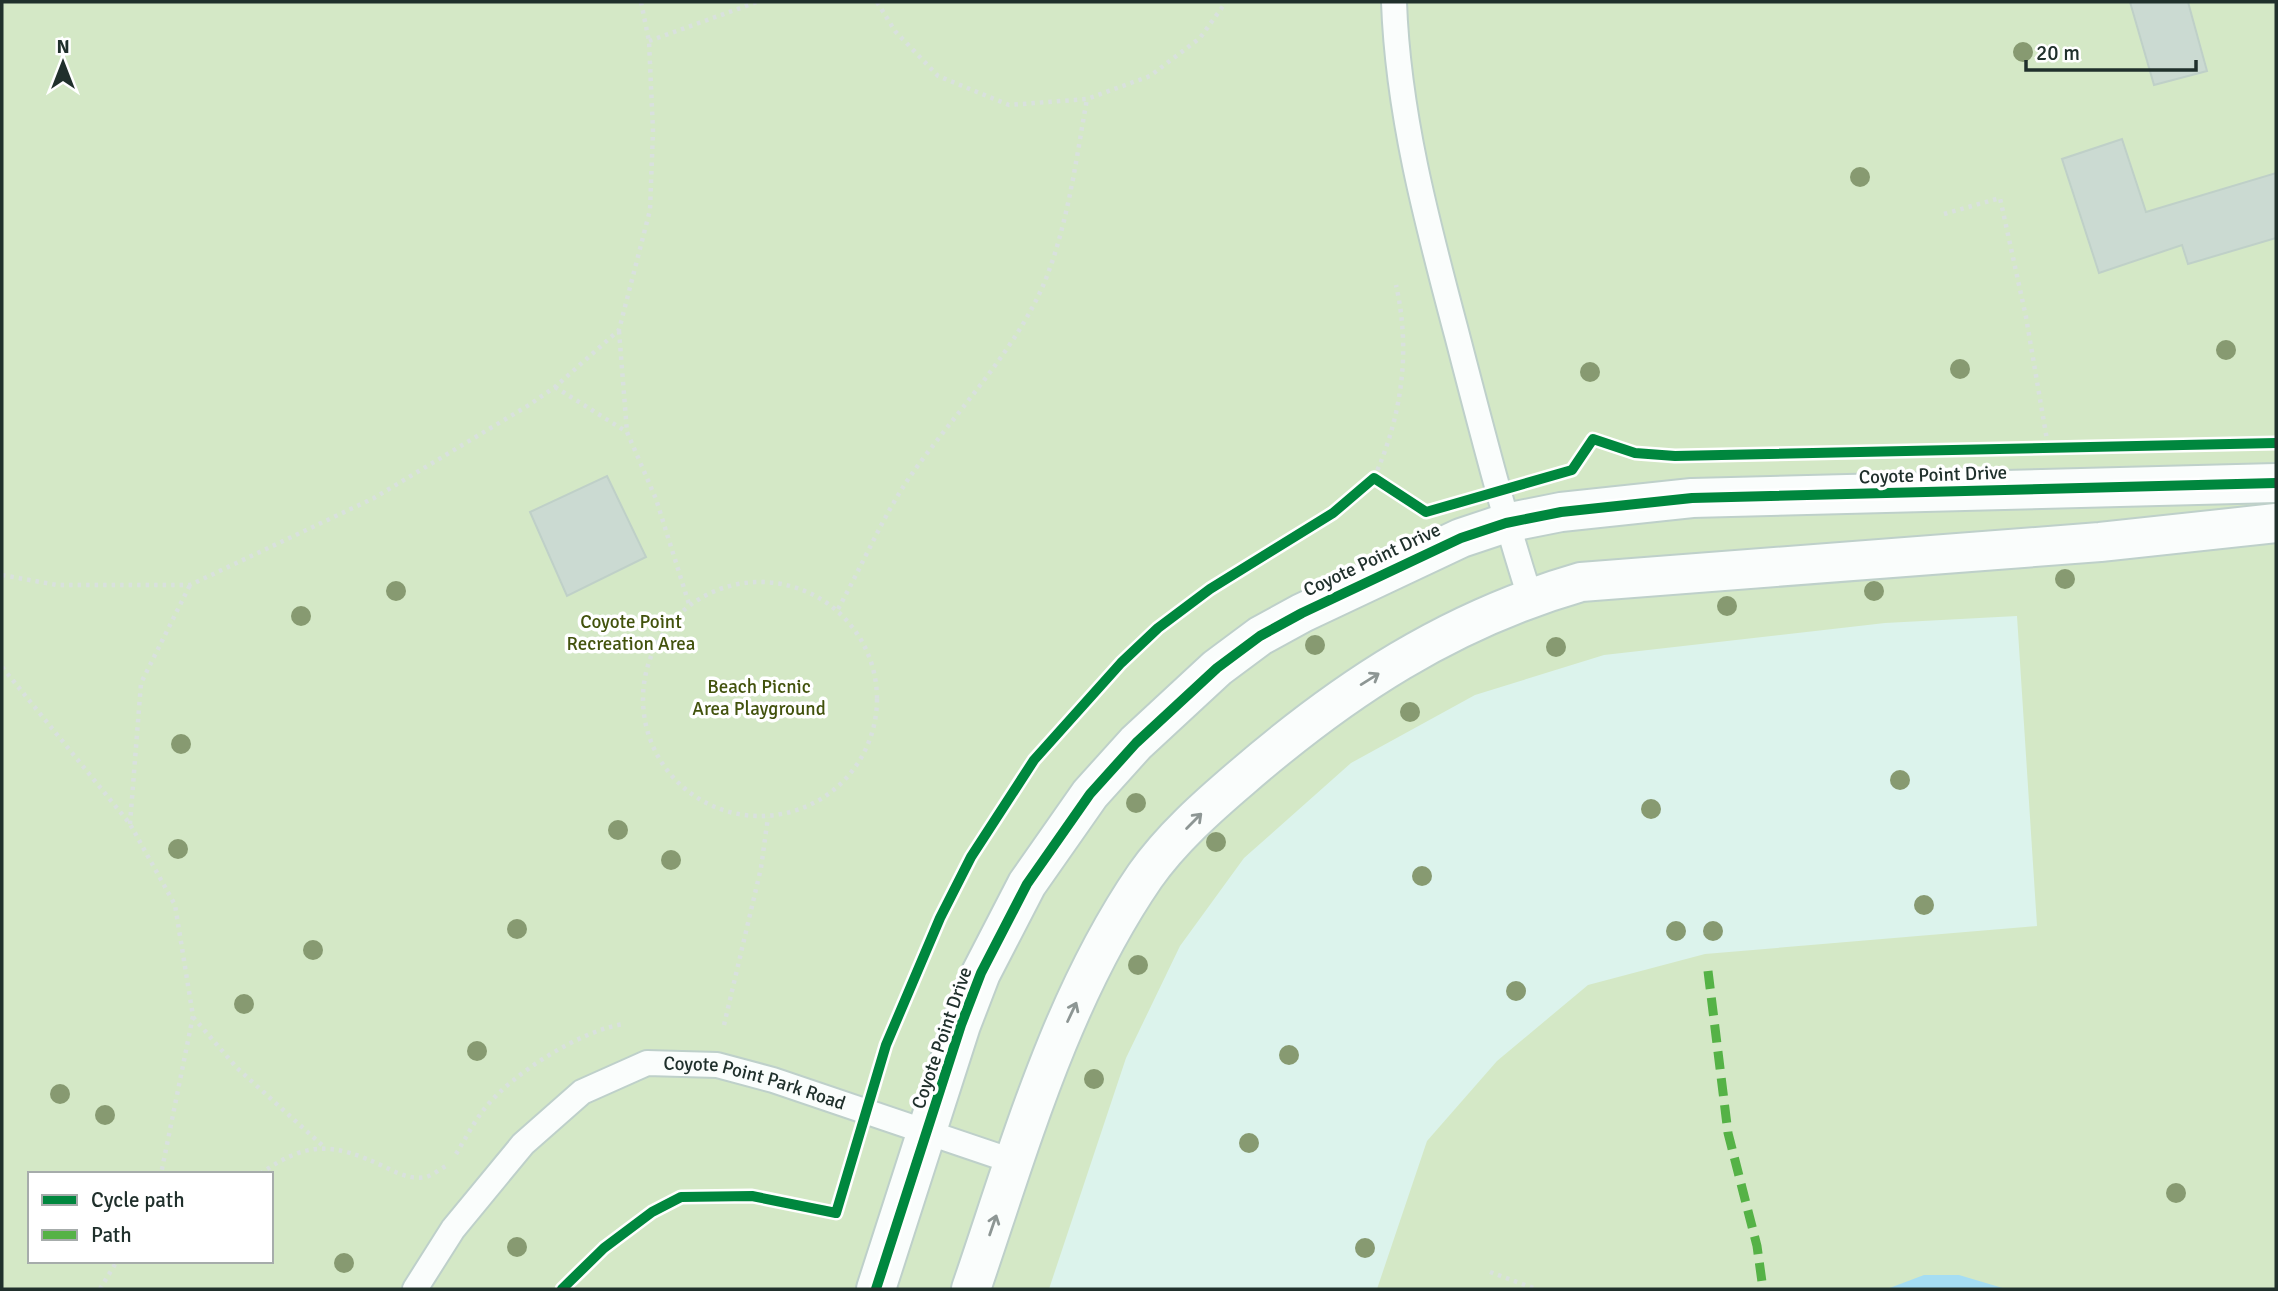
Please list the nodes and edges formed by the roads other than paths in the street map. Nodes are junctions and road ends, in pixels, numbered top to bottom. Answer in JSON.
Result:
{"nodes":[{"id":1,"x":1394,"y":2,"type":"edge"},
{"id":2,"x":2276,"y":483,"type":"edge"},
{"id":3,"x":1506,"y":523,"type":"junction"},
{"id":4,"x":2276,"y":523,"type":"edge"},
{"id":5,"x":1530,"y":597,"type":"junction"},
{"id":6,"x":929,"y":1132,"type":"junction"},
{"id":7,"x":1015,"y":1162,"type":"junction"},
{"id":8,"x":415,"y":1289,"type":"edge"},
{"id":9,"x":876,"y":1289,"type":"edge"},
{"id":10,"x":971,"y":1289,"type":"edge"}],
"edges":[{"from":1,"to":3,"type":"lane"},
{"from":2,"to":3,"type":"street","name":"Coyote Point Drive"},
{"from":3,"to":5,"type":"lane"},
{"from":3,"to":6,"type":"street","name":"Coyote Point Drive"},
{"from":4,"to":5,"type":"street"},
{"from":7,"to":5,"type":"street","one_way":true},
{"from":6,"to":7,"type":"lane","name":"Coyote Point Park Road"},
{"from":6,"to":8,"type":"lane","name":"Coyote Point Park Road"},
{"from":6,"to":9,"type":"street","name":"Coyote Point Drive"},
{"from":10,"to":7,"type":"street","one_way":true}]}
